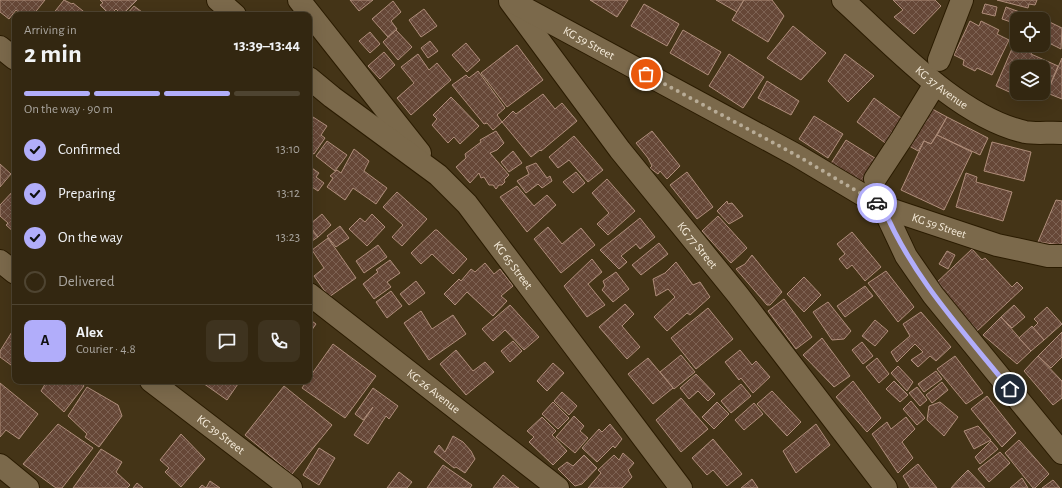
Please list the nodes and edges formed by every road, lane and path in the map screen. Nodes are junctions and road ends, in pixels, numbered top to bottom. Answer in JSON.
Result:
{"nodes":[{"id":1,"x":218,"y":0,"type":"edge"},
{"id":2,"x":299,"y":0,"type":"edge"},
{"id":3,"x":843,"y":0,"type":"edge"},
{"id":4,"x":962,"y":0,"type":"edge"},
{"id":5,"x":509,"y":1,"type":"edge"},
{"id":6,"x":232,"y":12,"type":"edge"},
{"id":7,"x":309,"y":12,"type":"edge"},
{"id":8,"x":312,"y":16,"type":"edge"},
{"id":9,"x":0,"y":47,"type":"edge"},
{"id":10,"x":12,"y":57,"type":"edge"},
{"id":11,"x":940,"y":60,"type":"dead end"},
{"id":12,"x":312,"y":80,"type":"edge"},
{"id":13,"x":935,"y":84,"type":"junction"},
{"id":14,"x":1062,"y":132,"type":"edge"},
{"id":15,"x":438,"y":175,"type":"junction"},
{"id":16,"x":875,"y":179,"type":"dead end"},
{"id":17,"x":883,"y":207,"type":"junction"},
{"id":18,"x":1062,"y":256,"type":"edge"},
{"id":19,"x":0,"y":261,"type":"edge"},
{"id":20,"x":12,"y":271,"type":"edge"},
{"id":21,"x":312,"y":296,"type":"edge"},
{"id":22,"x":155,"y":384,"type":"edge"},
{"id":23,"x":1062,"y":453,"type":"edge"},
{"id":24,"x":0,"y":465,"type":"edge"},
{"id":25,"x":28,"y":488,"type":"edge"},
{"id":26,"x":291,"y":488,"type":"edge"},
{"id":27,"x":558,"y":488,"type":"edge"},
{"id":28,"x":681,"y":488,"type":"edge"},
{"id":29,"x":886,"y":488,"type":"edge"}],
"edges":[{"from":1,"to":6,"type":"street"},
{"from":2,"to":7,"type":"street"},
{"from":3,"to":13,"type":"street","name":"KG 37 Avenue"},
{"from":4,"to":11,"type":"street"},
{"from":5,"to":17,"type":"street","name":"KG 59 Street"},
{"from":5,"to":29,"type":"street","name":"KG 77 Street"},
{"from":8,"to":15,"type":"street"},
{"from":9,"to":10,"type":"street"},
{"from":12,"to":15,"type":"street","name":"KG 65 Street"},
{"from":13,"to":14,"type":"street","name":"KG 37 Avenue"},
{"from":13,"to":16,"type":"street"},
{"from":15,"to":28,"type":"street","name":"KG 65 Street"},
{"from":17,"to":18,"type":"street","name":"KG 59 Street"},
{"from":17,"to":23,"type":"street"},
{"from":19,"to":20,"type":"street"},
{"from":21,"to":27,"type":"street","name":"KG 26 Avenue"},
{"from":22,"to":26,"type":"street","name":"KG 39 Street"},
{"from":24,"to":25,"type":"street"}]}
